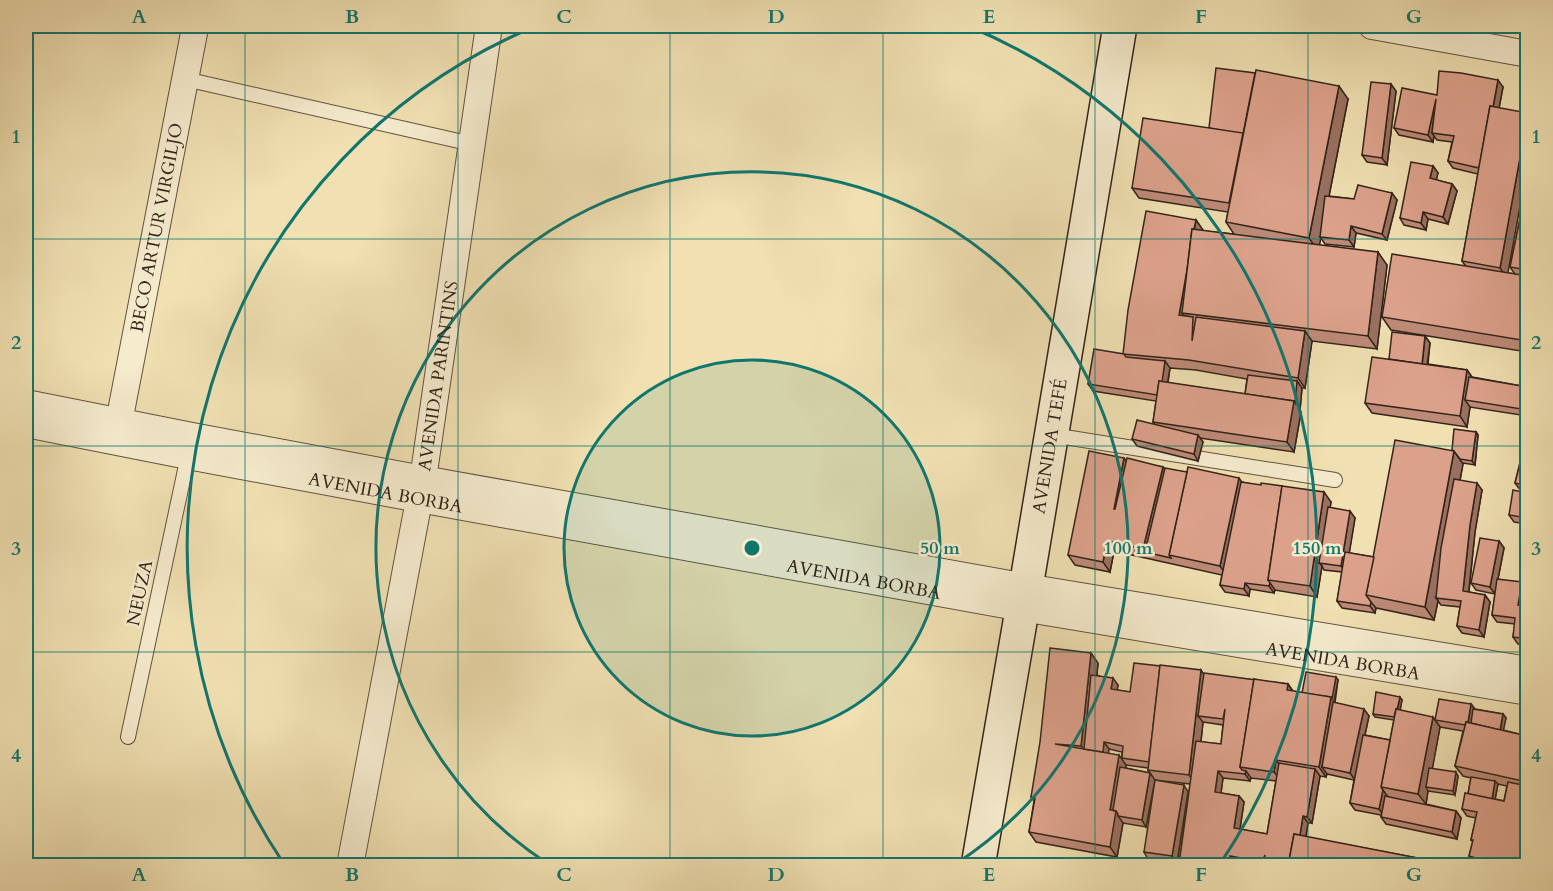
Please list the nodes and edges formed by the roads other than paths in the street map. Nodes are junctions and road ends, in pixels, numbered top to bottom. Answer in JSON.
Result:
{"nodes":[{"id":1,"x":489,"y":26,"type":"edge"},
{"id":2,"x":1120,"y":26,"type":"edge"},
{"id":3,"x":1372,"y":26,"type":"edge"},
{"id":4,"x":194,"y":33,"type":"dead end"},
{"id":5,"x":1473,"y":34,"type":"edge"},
{"id":6,"x":1527,"y":54,"type":"edge"},
{"id":7,"x":185,"y":79,"type":"junction"},
{"id":8,"x":472,"y":144,"type":"junction"},
{"id":9,"x":26,"y":403,"type":"edge"},
{"id":10,"x":119,"y":422,"type":"junction"},
{"id":11,"x":26,"y":424,"type":"edge"},
{"id":12,"x":1052,"y":435,"type":"junction"},
{"id":13,"x":188,"y":456,"type":"junction"},
{"id":14,"x":1335,"y":480,"type":"dead end"},
{"id":15,"x":421,"y":489,"type":"junction"},
{"id":16,"x":1024,"y":597,"type":"junction"},
{"id":17,"x":1527,"y":670,"type":"edge"},
{"id":18,"x":1527,"y":692,"type":"edge"},
{"id":19,"x":128,"y":737,"type":"dead end"},
{"id":20,"x":350,"y":866,"type":"edge"},
{"id":21,"x":978,"y":866,"type":"edge"}],
"edges":[{"from":1,"to":8,"type":"street","name":"AVENIDA PARINTINS"},
{"from":2,"to":12,"type":"main road","name":"AVENIDA TEFÉ"},
{"from":3,"to":5,"type":"street"},
{"from":4,"to":7,"type":"street","name":"BECO ARTUR VIRGILJO"},
{"from":5,"to":6,"type":"street"},
{"from":7,"to":8,"type":"lane"},
{"from":7,"to":10,"type":"street","name":"BECO ARTUR VIRGILJO"},
{"from":8,"to":15,"type":"street","name":"AVENIDA PARINTINS"},
{"from":9,"to":10,"type":"street","name":"AVENIDA BORBA"},
{"from":10,"to":15,"type":"street","name":"AVENIDA BORBA"},
{"from":11,"to":13,"type":"street","name":"AVENIDA BORBA"},
{"from":12,"to":14,"type":"lane"},
{"from":12,"to":16,"type":"main road","name":"AVENIDA TEFÉ"},
{"from":13,"to":15,"type":"street","name":"AVENIDA BORBA"},
{"from":13,"to":19,"type":"lane","name":"NEUZA"},
{"from":15,"to":16,"type":"street","name":"AVENIDA BORBA"},
{"from":15,"to":20,"type":"street","name":"AVENIDA PARINTINS"},
{"from":16,"to":17,"type":"street","name":"AVENIDA BORBA"},
{"from":16,"to":18,"type":"street","name":"AVENIDA BORBA"},
{"from":16,"to":21,"type":"main road","name":"AVENIDA TEFÉ"}]}
